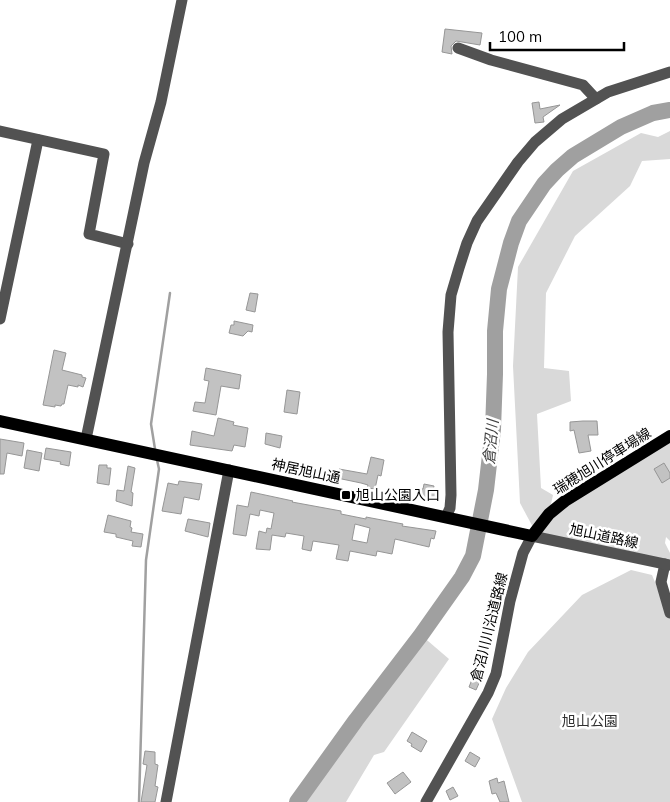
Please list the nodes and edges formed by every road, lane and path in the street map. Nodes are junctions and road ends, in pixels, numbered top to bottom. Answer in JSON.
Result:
{"nodes":[{"id":1,"x":182,"y":0,"type":"edge"},
{"id":2,"x":458,"y":48,"type":"dead end"},
{"id":3,"x":670,"y":72,"type":"edge"},
{"id":4,"x":596,"y":98,"type":"junction"},
{"id":5,"x":0,"y":131,"type":"edge"},
{"id":6,"x":38,"y":140,"type":"junction"},
{"id":7,"x":128,"y":244,"type":"junction"},
{"id":8,"x":0,"y":319,"type":"edge"},
{"id":9,"x":0,"y":421,"type":"edge"},
{"id":10,"x":670,"y":436,"type":"edge"},
{"id":11,"x":86,"y":439,"type":"junction"},
{"id":12,"x":229,"y":470,"type":"junction"},
{"id":13,"x":446,"y":517,"type":"junction"},
{"id":14,"x":532,"y":536,"type":"junction"},
{"id":15,"x":667,"y":565,"type":"edge"},
{"id":16,"x":670,"y":613,"type":"edge"},
{"id":17,"x":166,"y":802,"type":"edge"},
{"id":18,"x":426,"y":802,"type":"edge"}],
"edges":[{"from":1,"to":7,"type":"street"},
{"from":2,"to":4,"type":"street"},
{"from":3,"to":4,"type":"street"},
{"from":4,"to":13,"type":"street"},
{"from":5,"to":6,"type":"street"},
{"from":6,"to":7,"type":"street"},
{"from":6,"to":8,"type":"street"},
{"from":7,"to":11,"type":"street"},
{"from":9,"to":11,"type":"main road","name":"神居旭山通"},
{"from":10,"to":14,"type":"main road","name":"瑞穂旭川停車場線"},
{"from":11,"to":12,"type":"main road","name":"神居旭山通"},
{"from":12,"to":13,"type":"main road","name":"神居旭山通"},
{"from":12,"to":17,"type":"street"},
{"from":13,"to":14,"type":"main road","name":"神居旭山通"},
{"from":14,"to":15,"type":"street","name":"旭山道路線"},
{"from":14,"to":18,"type":"street","name":"倉沼川川沿道路線"},
{"from":15,"to":16,"type":"street"}]}
